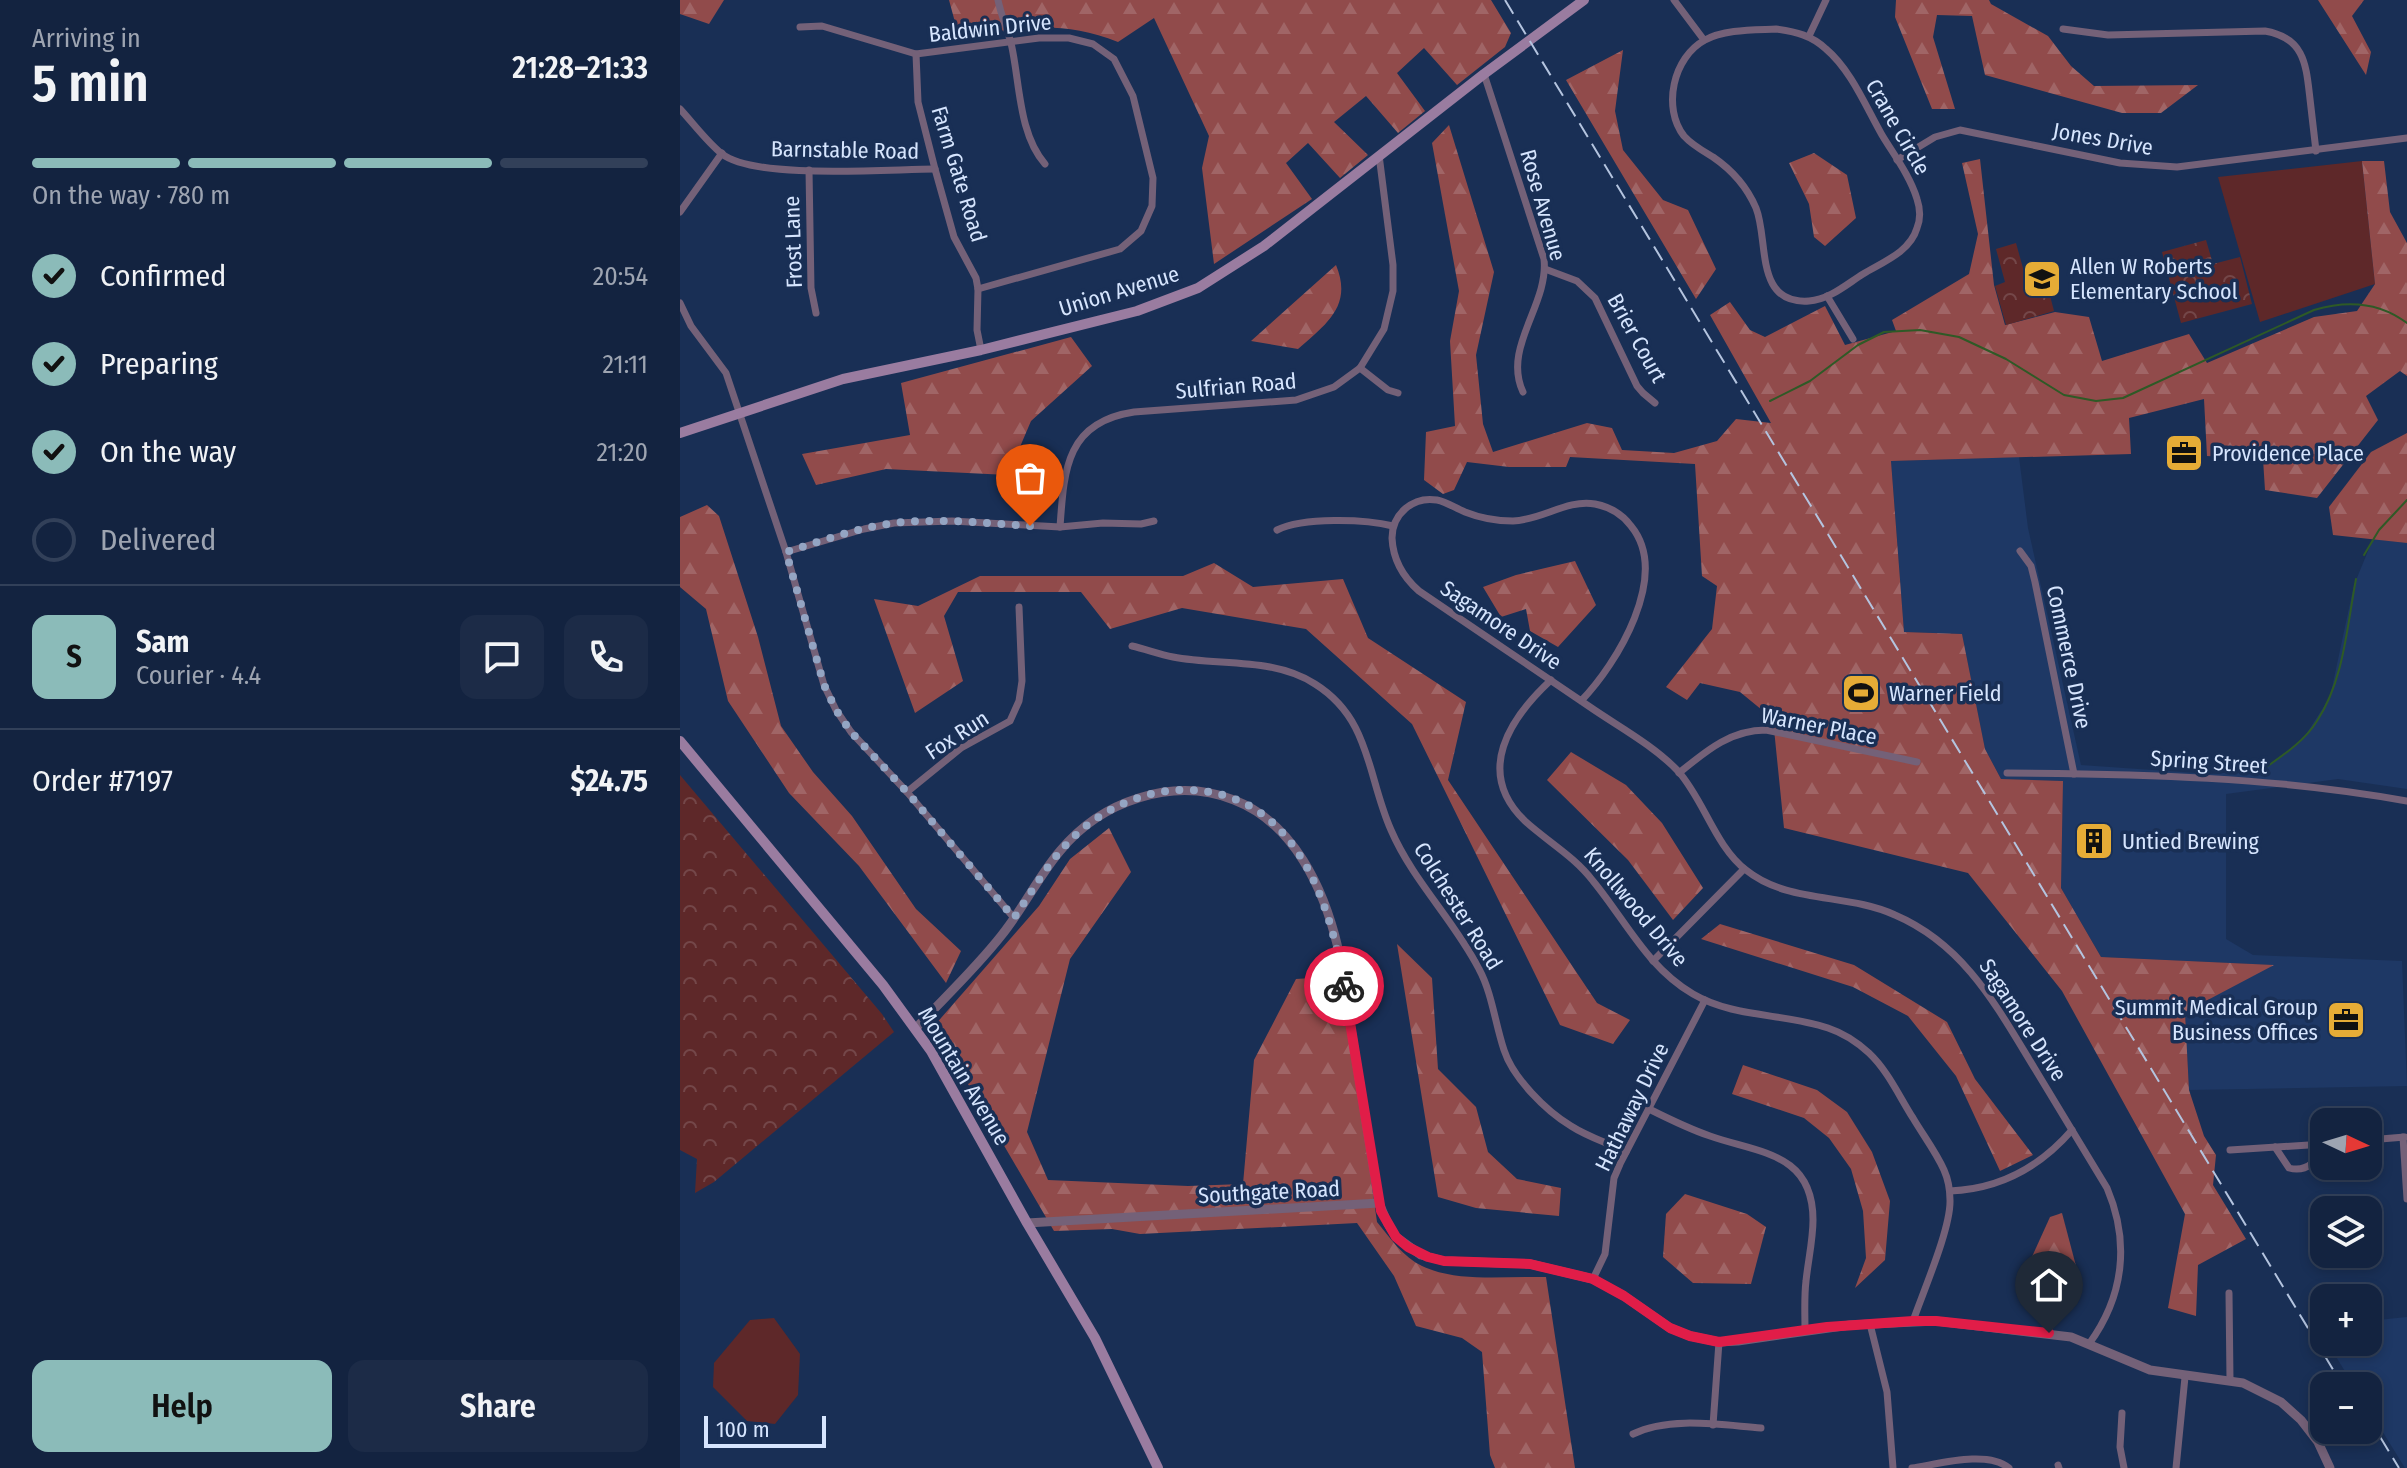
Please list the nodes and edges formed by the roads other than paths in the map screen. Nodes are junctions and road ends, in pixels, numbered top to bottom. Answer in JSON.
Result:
{"nodes":[{"id":1,"x":998,"y":0,"type":"edge"},
{"id":2,"x":1584,"y":0,"type":"edge"},
{"id":3,"x":1674,"y":0,"type":"edge"},
{"id":4,"x":1826,"y":0,"type":"edge"},
{"id":5,"x":800,"y":27,"type":"dead end"},
{"id":6,"x":2063,"y":29,"type":"dead end"},
{"id":7,"x":1809,"y":36,"type":"junction"},
{"id":8,"x":1704,"y":40,"type":"junction"},
{"id":9,"x":1011,"y":43,"type":"junction"},
{"id":10,"x":916,"y":54,"type":"junction"},
{"id":11,"x":1484,"y":74,"type":"junction"},
{"id":12,"x":680,"y":109,"type":"edge"},
{"id":13,"x":2407,"y":138,"type":"edge"},
{"id":14,"x":2316,"y":151,"type":"junction"},
{"id":15,"x":722,"y":153,"type":"junction"},
{"id":16,"x":1379,"y":155,"type":"junction"},
{"id":17,"x":1897,"y":160,"type":"junction"},
{"id":18,"x":1045,"y":164,"type":"dead end"},
{"id":19,"x":935,"y":169,"type":"junction"},
{"id":20,"x":809,"y":170,"type":"junction"},
{"id":21,"x":680,"y":212,"type":"edge"},
{"id":22,"x":1545,"y":269,"type":"junction"},
{"id":23,"x":978,"y":289,"type":"junction"},
{"id":24,"x":1827,"y":296,"type":"junction"},
{"id":25,"x":680,"y":303,"type":"edge"},
{"id":26,"x":816,"y":313,"type":"dead end"},
{"id":27,"x":1853,"y":339,"type":"dead end"},
{"id":28,"x":981,"y":350,"type":"junction"},
{"id":29,"x":1360,"y":368,"type":"junction"},
{"id":30,"x":1523,"y":392,"type":"dead end"},
{"id":31,"x":1398,"y":393,"type":"dead end"},
{"id":32,"x":1655,"y":403,"type":"dead end"},
{"id":33,"x":739,"y":412,"type":"junction"},
{"id":34,"x":680,"y":433,"type":"edge"},
{"id":35,"x":1154,"y":521,"type":"dead end"},
{"id":36,"x":1393,"y":526,"type":"junction"},
{"id":37,"x":1060,"y":527,"type":"junction"},
{"id":38,"x":1277,"y":530,"type":"dead end"},
{"id":39,"x":2020,"y":551,"type":"dead end"},
{"id":40,"x":786,"y":552,"type":"junction"},
{"id":41,"x":1019,"y":607,"type":"dead end"},
{"id":42,"x":1132,"y":646,"type":"dead end"},
{"id":43,"x":1551,"y":680,"type":"junction"},
{"id":44,"x":1581,"y":701,"type":"junction"},
{"id":45,"x":680,"y":741,"type":"edge"},
{"id":46,"x":1917,"y":762,"type":"dead end"},
{"id":47,"x":1679,"y":773,"type":"junction"},
{"id":48,"x":2007,"y":773,"type":"dead end"},
{"id":49,"x":2074,"y":774,"type":"junction"},
{"id":50,"x":907,"y":792,"type":"junction"},
{"id":51,"x":2407,"y":801,"type":"edge"},
{"id":52,"x":1744,"y":869,"type":"junction"},
{"id":53,"x":1014,"y":918,"type":"junction"},
{"id":54,"x":1653,"y":961,"type":"junction"},
{"id":55,"x":1705,"y":1000,"type":"junction"},
{"id":56,"x":915,"y":1029,"type":"junction"},
{"id":57,"x":1649,"y":1109,"type":"junction"},
{"id":58,"x":2072,"y":1130,"type":"junction"},
{"id":59,"x":2405,"y":1137,"type":"edge"},
{"id":60,"x":2382,"y":1139,"type":"edge"},
{"id":61,"x":2275,"y":1147,"type":"junction"},
{"id":62,"x":2230,"y":1150,"type":"dead end"},
{"id":63,"x":1626,"y":1152,"type":"junction"},
{"id":64,"x":1950,"y":1191,"type":"junction"},
{"id":65,"x":2407,"y":1199,"type":"edge"},
{"id":66,"x":1379,"y":1203,"type":"junction"},
{"id":67,"x":1027,"y":1223,"type":"junction"},
{"id":68,"x":1593,"y":1279,"type":"junction"},
{"id":69,"x":2229,"y":1293,"type":"dead end"},
{"id":70,"x":1913,"y":1321,"type":"junction"},
{"id":71,"x":1870,"y":1324,"type":"junction"},
{"id":72,"x":1805,"y":1330,"type":"junction"},
{"id":73,"x":1719,"y":1342,"type":"junction"},
{"id":74,"x":2089,"y":1344,"type":"junction"},
{"id":75,"x":2185,"y":1377,"type":"junction"},
{"id":76,"x":2230,"y":1380,"type":"junction"},
{"id":77,"x":2122,"y":1413,"type":"dead end"},
{"id":78,"x":1713,"y":1425,"type":"junction"},
{"id":79,"x":1761,"y":1428,"type":"dead end"},
{"id":80,"x":1633,"y":1434,"type":"dead end"},
{"id":81,"x":1158,"y":1468,"type":"edge"},
{"id":82,"x":1893,"y":1468,"type":"edge"},
{"id":83,"x":1912,"y":1468,"type":"edge"},
{"id":84,"x":2009,"y":1468,"type":"edge"},
{"id":85,"x":2124,"y":1468,"type":"edge"},
{"id":86,"x":2176,"y":1468,"type":"edge"},
{"id":87,"x":2330,"y":1468,"type":"edge"}],
"edges":[{"from":1,"to":9,"type":"street"},
{"from":2,"to":11,"type":"main road","name":"Union Avenue"},
{"from":3,"to":8,"type":"street"},
{"from":4,"to":7,"type":"street"},
{"from":5,"to":10,"type":"street","name":"Baldwin Drive"},
{"from":6,"to":14,"type":"street"},
{"from":7,"to":8,"type":"street"},
{"from":7,"to":17,"type":"street","name":"Crane Circle"},
{"from":8,"to":24,"type":"street"},
{"from":9,"to":10,"type":"street","name":"Baldwin Drive"},
{"from":9,"to":18,"type":"street"},
{"from":9,"to":23,"type":"street","name":"Baldwin Drive"},
{"from":10,"to":19,"type":"street","name":"Farm Gate Road"},
{"from":11,"to":16,"type":"main road","name":"Union Avenue"},
{"from":11,"to":22,"type":"street","name":"Rose Avenue"},
{"from":12,"to":15,"type":"street","name":"Barnstable Road"},
{"from":13,"to":14,"type":"street","name":"Jones Drive"},
{"from":14,"to":17,"type":"street","name":"Jones Drive"},
{"from":15,"to":20,"type":"street","name":"Barnstable Road"},
{"from":15,"to":21,"type":"street"},
{"from":16,"to":28,"type":"main road","name":"Union Avenue"},
{"from":16,"to":29,"type":"street","name":"Sulfrian Road"},
{"from":17,"to":24,"type":"street","name":"Crane Circle"},
{"from":19,"to":20,"type":"street","name":"Barnstable Road"},
{"from":19,"to":23,"type":"street","name":"Farm Gate Road"},
{"from":20,"to":26,"type":"street","name":"Frost Lane"},
{"from":22,"to":30,"type":"street","name":"Rose Avenue"},
{"from":22,"to":32,"type":"street","name":"Brier Court"},
{"from":23,"to":28,"type":"street","name":"Farm Gate Road"},
{"from":24,"to":27,"type":"street"},
{"from":25,"to":33,"type":"street"},
{"from":28,"to":33,"type":"main road","name":"Union Avenue"},
{"from":29,"to":31,"type":"street"},
{"from":29,"to":37,"type":"street","name":"Sulfrian Road"},
{"from":33,"to":34,"type":"main road","name":"Union Avenue"},
{"from":33,"to":40,"type":"street"},
{"from":35,"to":37,"type":"street"},
{"from":36,"to":38,"type":"street"},
{"from":36,"to":43,"type":"street","name":"Sagamore Drive"},
{"from":36,"to":44,"type":"street"},
{"from":37,"to":40,"type":"street"},
{"from":39,"to":49,"type":"street","name":"Commerce Drive"},
{"from":40,"to":50,"type":"street"},
{"from":41,"to":50,"type":"street","name":"Fox Run"},
{"from":42,"to":63,"type":"street","name":"Colchester Road"},
{"from":43,"to":44,"type":"street","name":"Sagamore Drive"},
{"from":43,"to":54,"type":"street","name":"Knollwood Drive"},
{"from":44,"to":47,"type":"street","name":"Sagamore Drive"},
{"from":45,"to":56,"type":"main road","name":"Mountain Avenue"},
{"from":46,"to":47,"type":"street","name":"Warner Place"},
{"from":47,"to":52,"type":"street","name":"Sagamore Drive"},
{"from":48,"to":49,"type":"street","name":"Spring Street"},
{"from":49,"to":51,"type":"street","name":"Spring Street"},
{"from":50,"to":53,"type":"street"},
{"from":52,"to":54,"type":"street"},
{"from":52,"to":58,"type":"street","name":"Sagamore Drive"},
{"from":53,"to":56,"type":"street"},
{"from":53,"to":66,"type":"street"},
{"from":54,"to":55,"type":"street","name":"Knollwood Drive"},
{"from":55,"to":57,"type":"street","name":"Hathaway Drive"},
{"from":55,"to":64,"type":"street","name":"Knollwood Drive"},
{"from":56,"to":67,"type":"main road","name":"Mountain Avenue"},
{"from":57,"to":63,"type":"street","name":"Hathaway Drive"},
{"from":57,"to":72,"type":"street"},
{"from":58,"to":64,"type":"street"},
{"from":58,"to":74,"type":"street","name":"Sagamore Drive"},
{"from":59,"to":60,"type":"street"},
{"from":59,"to":65,"type":"street"},
{"from":61,"to":61,"type":"street"},
{"from":61,"to":62,"type":"street"},
{"from":63,"to":68,"type":"street","name":"Hathaway Drive"},
{"from":64,"to":70,"type":"street"},
{"from":66,"to":67,"type":"street","name":"Southgate Road"},
{"from":66,"to":68,"type":"street"},
{"from":67,"to":81,"type":"main road","name":"Mountain Avenue"},
{"from":68,"to":73,"type":"street"},
{"from":69,"to":76,"type":"street"},
{"from":70,"to":71,"type":"street"},
{"from":70,"to":74,"type":"street"},
{"from":71,"to":72,"type":"street"},
{"from":71,"to":82,"type":"street"},
{"from":72,"to":73,"type":"street"},
{"from":73,"to":78,"type":"street"},
{"from":74,"to":75,"type":"street"},
{"from":75,"to":76,"type":"street"},
{"from":75,"to":86,"type":"street"},
{"from":76,"to":87,"type":"street"},
{"from":77,"to":85,"type":"street"},
{"from":78,"to":79,"type":"street"},
{"from":78,"to":80,"type":"street"},
{"from":83,"to":84,"type":"street"}]}
